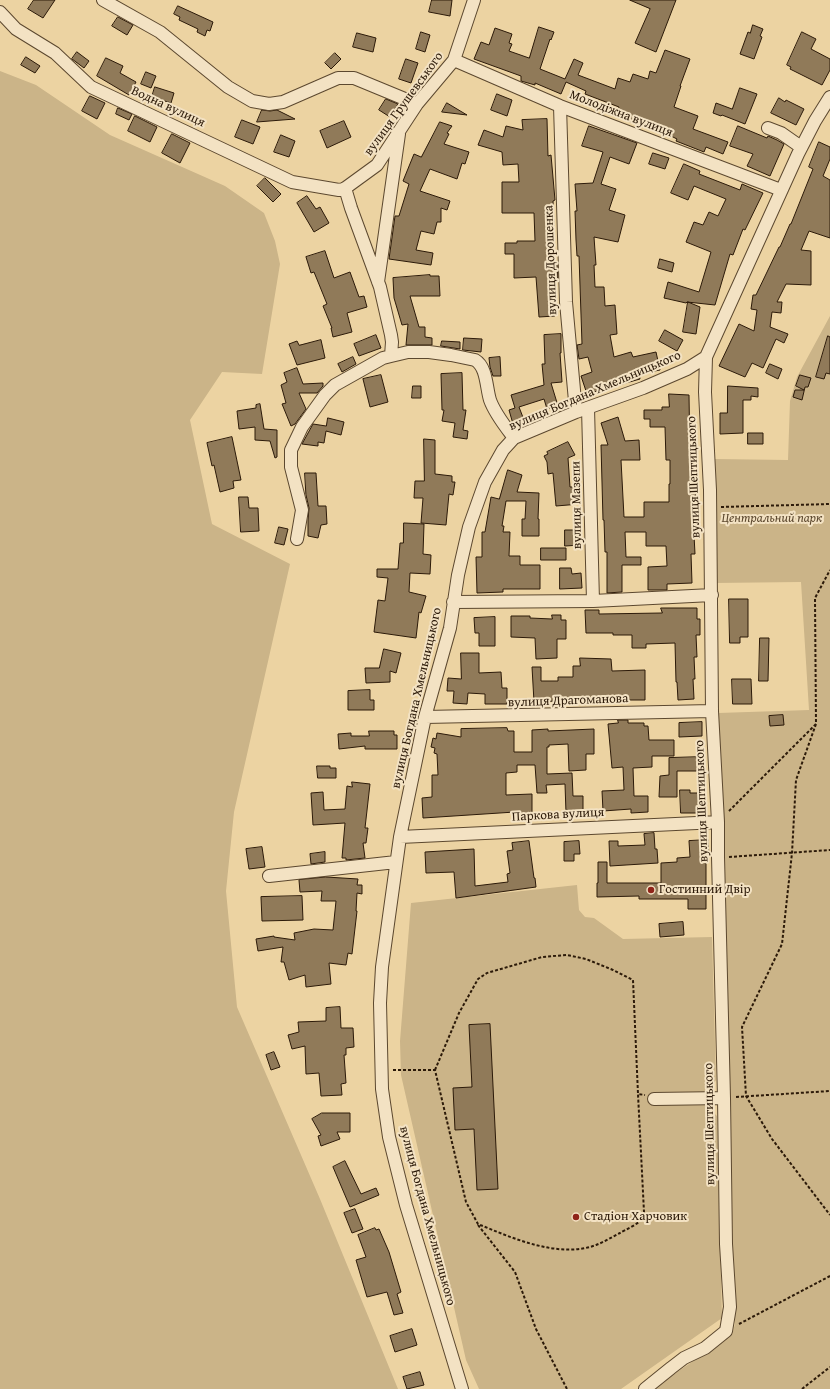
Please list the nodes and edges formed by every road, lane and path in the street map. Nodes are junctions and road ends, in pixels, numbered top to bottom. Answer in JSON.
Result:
{"nodes":[{"id":1,"x":103,"y":0,"type":"edge"},
{"id":2,"x":474,"y":0,"type":"edge"},
{"id":3,"x":0,"y":12,"type":"edge"},
{"id":4,"x":454,"y":60,"type":"junction"},
{"id":5,"x":830,"y":97,"type":"edge"},
{"id":6,"x":417,"y":104,"type":"junction"},
{"id":7,"x":560,"y":106,"type":"junction"},
{"id":8,"x":768,"y":128,"type":"dead end"},
{"id":9,"x":400,"y":131,"type":"junction"},
{"id":10,"x":801,"y":147,"type":"junction"},
{"id":11,"x":345,"y":188,"type":"junction"},
{"id":12,"x":781,"y":190,"type":"junction"},
{"id":13,"x":378,"y":283,"type":"junction"},
{"id":14,"x":391,"y":356,"type":"junction"},
{"id":15,"x":706,"y":357,"type":"junction"},
{"id":16,"x":588,"y":408,"type":"junction"},
{"id":17,"x":576,"y":412,"type":"junction"},
{"id":18,"x":514,"y":438,"type":"junction"},
{"id":19,"x":830,"y":504,"type":"edge"},
{"id":20,"x":710,"y":507,"type":"junction"},
{"id":21,"x":297,"y":539,"type":"dead end"},
{"id":22,"x":830,"y":570,"type":"edge"},
{"id":23,"x":712,"y":595,"type":"junction"},
{"id":24,"x":593,"y":600,"type":"junction"},
{"id":25,"x":453,"y":602,"type":"junction"},
{"id":26,"x":712,"y":711,"type":"junction"},
{"id":27,"x":425,"y":717,"type":"junction"},
{"id":28,"x":816,"y":724,"type":"junction"},
{"id":29,"x":718,"y":822,"type":"junction"},
{"id":30,"x":400,"y":837,"type":"junction"},
{"id":31,"x":830,"y":850,"type":"edge"},
{"id":32,"x":792,"y":853,"type":"junction"},
{"id":33,"x":718,"y":857,"type":"junction"},
{"id":34,"x":396,"y":862,"type":"junction"},
{"id":35,"x":269,"y":876,"type":"dead end"},
{"id":36,"x":382,"y":1070,"type":"junction"},
{"id":37,"x":435,"y":1070,"type":"junction"},
{"id":38,"x":830,"y":1091,"type":"edge"},
{"id":39,"x":638,"y":1094,"type":"junction"},
{"id":40,"x":746,"y":1096,"type":"junction"},
{"id":41,"x":724,"y":1098,"type":"junction"},
{"id":42,"x":654,"y":1099,"type":"joint"},
{"id":43,"x":830,"y":1215,"type":"edge"},
{"id":44,"x":478,"y":1224,"type":"junction"},
{"id":45,"x":830,"y":1276,"type":"edge"},
{"id":46,"x":726,"y":1331,"type":"junction"},
{"id":47,"x":830,"y":1367,"type":"edge"},
{"id":48,"x":462,"y":1389,"type":"edge"},
{"id":49,"x":567,"y":1389,"type":"edge"},
{"id":50,"x":645,"y":1389,"type":"edge"},
{"id":51,"x":802,"y":1389,"type":"edge"}],
"edges":[{"from":1,"to":6,"type":"street"},
{"from":2,"to":4,"type":"street","name":"вулиця Грушевського"},
{"from":3,"to":11,"type":"street","name":"Водна вулиця"},
{"from":4,"to":6,"type":"street","name":"вулиця Грушевського"},
{"from":4,"to":7,"type":"street","name":"Молодіжна вулиця"},
{"from":5,"to":10,"type":"street"},
{"from":6,"to":9,"type":"street","name":"вулиця Грушевського"},
{"from":7,"to":12,"type":"street","name":"Молодіжна вулиця"},
{"from":7,"to":17,"type":"street","name":"вулиця Дорошенка"},
{"from":8,"to":10,"type":"street"},
{"from":9,"to":11,"type":"street","name":"вулиця Грушевського"},
{"from":9,"to":13,"type":"street"},
{"from":10,"to":12,"type":"street"},
{"from":11,"to":13,"type":"street"},
{"from":12,"to":15,"type":"street"},
{"from":13,"to":14,"type":"street"},
{"from":14,"to":18,"type":"street"},
{"from":14,"to":21,"type":"street"},
{"from":15,"to":16,"type":"street","name":"вулиця Богдана Хмельницького"},
{"from":15,"to":20,"type":"street","name":"вулиця Шептицького"},
{"from":16,"to":17,"type":"street","name":"вулиця Богдана Хмельницького"},
{"from":16,"to":24,"type":"street","name":"вулиця Мазепи"},
{"from":17,"to":18,"type":"street","name":"вулиця Богдана Хмельницького"},
{"from":18,"to":25,"type":"street","name":"вулиця Богдана Хмельницького"},
{"from":19,"to":20,"type":"path"},
{"from":20,"to":23,"type":"street","name":"вулиця Шептицького"},
{"from":22,"to":28,"type":"path"},
{"from":23,"to":24,"type":"street"},
{"from":23,"to":26,"type":"street","name":"вулиця Шептицького"},
{"from":24,"to":25,"type":"street"},
{"from":25,"to":27,"type":"street","name":"вулиця Богдана Хмельницького"},
{"from":26,"to":27,"type":"street","name":"вулиця Драгоманова"},
{"from":26,"to":29,"type":"street","name":"вулиця Шептицького"},
{"from":27,"to":30,"type":"street","name":"вулиця Богдана Хмельницького"},
{"from":28,"to":29,"type":"path"},
{"from":28,"to":32,"type":"path"},
{"from":29,"to":30,"type":"street","name":"Паркова вулиця"},
{"from":29,"to":33,"type":"street","name":"вулиця Шептицького"},
{"from":30,"to":34,"type":"street","name":"вулиця Богдана Хмельницького"},
{"from":31,"to":32,"type":"path"},
{"from":32,"to":33,"type":"path"},
{"from":32,"to":40,"type":"path"},
{"from":33,"to":41,"type":"street","name":"вулиця Шептицького"},
{"from":34,"to":35,"type":"street"},
{"from":34,"to":36,"type":"street","name":"вулиця Богдана Хмельницького"},
{"from":36,"to":37,"type":"path"},
{"from":36,"to":48,"type":"street","name":"вулиця Богдана Хмельницького"},
{"from":37,"to":39,"type":"path"},
{"from":37,"to":44,"type":"path"},
{"from":38,"to":40,"type":"path"},
{"from":39,"to":42,"type":"path"},
{"from":39,"to":44,"type":"path"},
{"from":40,"to":41,"type":"path"},
{"from":40,"to":43,"type":"path"},
{"from":41,"to":42,"type":"street"},
{"from":41,"to":46,"type":"street","name":"вулиця Шептицького"},
{"from":44,"to":49,"type":"path"},
{"from":45,"to":46,"type":"path"},
{"from":46,"to":50,"type":"street"},
{"from":47,"to":51,"type":"path"}]}
